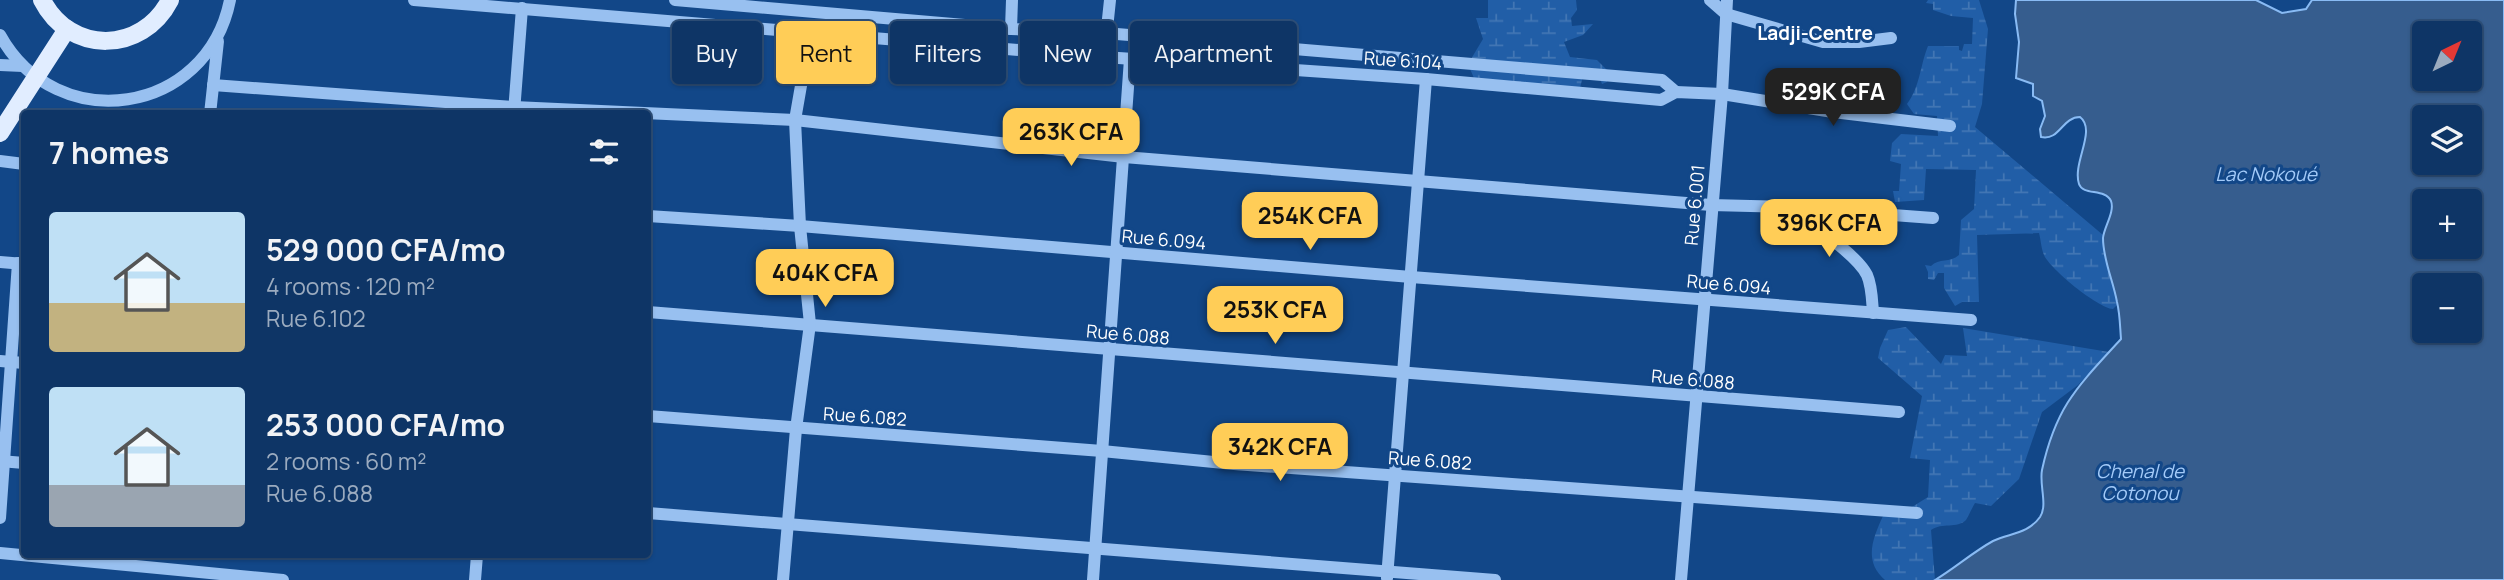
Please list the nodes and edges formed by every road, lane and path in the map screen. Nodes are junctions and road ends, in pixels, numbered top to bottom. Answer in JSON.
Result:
{"nodes":[{"id":1,"x":42,"y":0,"type":"edge"},
{"id":2,"x":170,"y":0,"type":"edge"},
{"id":3,"x":230,"y":0,"type":"edge"},
{"id":4,"x":414,"y":0,"type":"edge"},
{"id":5,"x":675,"y":0,"type":"edge"},
{"id":6,"x":1012,"y":0,"type":"edge"},
{"id":7,"x":1110,"y":0,"type":"edge"},
{"id":8,"x":1710,"y":0,"type":"edge"},
{"id":9,"x":1727,"y":0,"type":"edge"},
{"id":10,"x":522,"y":8,"type":"junction"},
{"id":11,"x":1726,"y":14,"type":"junction"},
{"id":12,"x":1107,"y":21,"type":"edge"},
{"id":13,"x":67,"y":29,"type":"junction"},
{"id":14,"x":1011,"y":29,"type":"junction"},
{"id":15,"x":1020,"y":29,"type":"edge"},
{"id":16,"x":776,"y":31,"type":"edge"},
{"id":17,"x":1116,"y":34,"type":"edge"},
{"id":18,"x":0,"y":35,"type":"edge"},
{"id":19,"x":218,"y":37,"type":"junction"},
{"id":20,"x":1891,"y":38,"type":"dead end"},
{"id":21,"x":876,"y":39,"type":"edge"},
{"id":22,"x":1020,"y":50,"type":"edge"},
{"id":23,"x":1116,"y":58,"type":"edge"},
{"id":24,"x":1130,"y":59,"type":"joint"},
{"id":25,"x":0,"y":65,"type":"edge"},
{"id":26,"x":1297,"y":70,"type":"edge"},
{"id":27,"x":29,"y":72,"type":"junction"},
{"id":28,"x":1426,"y":79,"type":"junction"},
{"id":29,"x":801,"y":84,"type":"edge"},
{"id":30,"x":213,"y":85,"type":"junction"},
{"id":31,"x":1676,"y":92,"type":"junction"},
{"id":32,"x":1722,"y":94,"type":"junction"},
{"id":33,"x":210,"y":110,"type":"edge"},
{"id":34,"x":514,"y":110,"type":"edge"},
{"id":35,"x":651,"y":115,"type":"edge"},
{"id":36,"x":795,"y":120,"type":"junction"},
{"id":37,"x":1950,"y":126,"type":"dead end"},
{"id":38,"x":0,"y":133,"type":"edge"},
{"id":39,"x":1124,"y":157,"type":"junction"},
{"id":40,"x":0,"y":161,"type":"edge"},
{"id":41,"x":21,"y":164,"type":"edge"},
{"id":42,"x":1419,"y":179,"type":"junction"},
{"id":43,"x":1711,"y":205,"type":"junction"},
{"id":44,"x":1786,"y":207,"type":"junction"},
{"id":45,"x":651,"y":216,"type":"edge"},
{"id":46,"x":1933,"y":218,"type":"dead end"},
{"id":47,"x":800,"y":226,"type":"junction"},
{"id":48,"x":1117,"y":253,"type":"junction"},
{"id":49,"x":0,"y":262,"type":"edge"},
{"id":50,"x":21,"y":263,"type":"edge"},
{"id":51,"x":1411,"y":277,"type":"junction"},
{"id":52,"x":1703,"y":299,"type":"junction"},
{"id":53,"x":651,"y":312,"type":"edge"},
{"id":54,"x":1873,"y":313,"type":"junction"},
{"id":55,"x":1970,"y":320,"type":"dead end"},
{"id":56,"x":810,"y":324,"type":"junction"},
{"id":57,"x":1110,"y":350,"type":"junction"},
{"id":58,"x":5,"y":362,"type":"edge"},
{"id":59,"x":1403,"y":373,"type":"junction"},
{"id":60,"x":1696,"y":396,"type":"junction"},
{"id":61,"x":1899,"y":412,"type":"dead end"},
{"id":62,"x":651,"y":416,"type":"edge"},
{"id":63,"x":796,"y":429,"type":"junction"},
{"id":64,"x":1102,"y":451,"type":"junction"},
{"id":65,"x":3,"y":461,"type":"edge"},
{"id":66,"x":21,"y":463,"type":"edge"},
{"id":67,"x":1395,"y":475,"type":"junction"},
{"id":68,"x":1688,"y":496,"type":"junction"},
{"id":69,"x":651,"y":513,"type":"edge"},
{"id":70,"x":1917,"y":513,"type":"dead end"},
{"id":71,"x":0,"y":518,"type":"edge"},
{"id":72,"x":788,"y":524,"type":"junction"},
{"id":73,"x":1096,"y":548,"type":"junction"},
{"id":74,"x":0,"y":553,"type":"edge"},
{"id":75,"x":21,"y":555,"type":"edge"},
{"id":76,"x":52,"y":558,"type":"edge"},
{"id":77,"x":477,"y":558,"type":"edge"},
{"id":78,"x":1387,"y":576,"type":"edge"},
{"id":79,"x":283,"y":580,"type":"edge"},
{"id":80,"x":475,"y":580,"type":"edge"},
{"id":81,"x":783,"y":580,"type":"edge"},
{"id":82,"x":1093,"y":580,"type":"edge"},
{"id":83,"x":1495,"y":580,"type":"edge"},
{"id":84,"x":1681,"y":580,"type":"edge"}],
"edges":[{"from":1,"to":13,"type":"main road"},
{"from":2,"to":13,"type":"main road"},
{"from":3,"to":19,"type":"street"},
{"from":4,"to":10,"type":"street","name":"Rue 6.104"},
{"from":5,"to":14,"type":"street","name":"Rue 6.104"},
{"from":6,"to":14,"type":"street"},
{"from":7,"to":12,"type":"street"},
{"from":8,"to":11,"type":"street"},
{"from":9,"to":11,"type":"street","name":"Rue 6.001"},
{"from":10,"to":16,"type":"street","name":"Rue 6.104"},
{"from":10,"to":34,"type":"street"},
{"from":11,"to":20,"type":"street"},
{"from":11,"to":32,"type":"street","name":"Rue 6.001"},
{"from":13,"to":27,"type":"main road"},
{"from":14,"to":15,"type":"street","name":"Rue 6.104"},
{"from":17,"to":31,"type":"street","name":"Rue 6.104"},
{"from":18,"to":27,"type":"street"},
{"from":19,"to":27,"type":"street"},
{"from":19,"to":30,"type":"street"},
{"from":21,"to":22,"type":"street","name":"Rue 6.104"},
{"from":23,"to":24,"type":"street","name":"Rue 6.104"},
{"from":24,"to":39,"type":"street"},
{"from":25,"to":27,"type":"street"},
{"from":26,"to":28,"type":"street","name":"Rue 6.104"},
{"from":27,"to":38,"type":"main road"},
{"from":28,"to":31,"type":"street","name":"Rue 6.104"},
{"from":28,"to":42,"type":"street"},
{"from":29,"to":36,"type":"street"},
{"from":30,"to":33,"type":"street"},
{"from":30,"to":34,"type":"street"},
{"from":31,"to":32,"type":"street","name":"Rue 6.104"},
{"from":32,"to":37,"type":"street","name":"Rue 6.104"},
{"from":32,"to":43,"type":"street","name":"Rue 6.001"},
{"from":35,"to":36,"type":"street"},
{"from":36,"to":39,"type":"street"},
{"from":36,"to":47,"type":"street"},
{"from":39,"to":42,"type":"street"},
{"from":39,"to":48,"type":"street"},
{"from":40,"to":41,"type":"street"},
{"from":42,"to":43,"type":"street"},
{"from":42,"to":51,"type":"street"},
{"from":43,"to":44,"type":"street"},
{"from":43,"to":52,"type":"street","name":"Rue 6.001"},
{"from":44,"to":46,"type":"street"},
{"from":44,"to":54,"type":"street"},
{"from":45,"to":47,"type":"street","name":"Rue 6.094"},
{"from":47,"to":48,"type":"street","name":"Rue 6.094"},
{"from":47,"to":56,"type":"street"},
{"from":48,"to":51,"type":"street","name":"Rue 6.094"},
{"from":48,"to":57,"type":"street"},
{"from":49,"to":50,"type":"street"},
{"from":50,"to":58,"type":"street"},
{"from":51,"to":52,"type":"street","name":"Rue 6.094"},
{"from":51,"to":59,"type":"street"},
{"from":52,"to":54,"type":"street","name":"Rue 6.094"},
{"from":52,"to":60,"type":"street","name":"Rue 6.001"},
{"from":53,"to":56,"type":"street","name":"Rue 6.088"},
{"from":54,"to":55,"type":"street","name":"Rue 6.094"},
{"from":56,"to":57,"type":"street","name":"Rue 6.088"},
{"from":56,"to":63,"type":"street"},
{"from":57,"to":59,"type":"street","name":"Rue 6.088"},
{"from":57,"to":64,"type":"street"},
{"from":58,"to":65,"type":"street"},
{"from":59,"to":60,"type":"street","name":"Rue 6.088"},
{"from":59,"to":67,"type":"street"},
{"from":60,"to":61,"type":"street","name":"Rue 6.088"},
{"from":60,"to":68,"type":"street","name":"Rue 6.001"},
{"from":62,"to":63,"type":"street","name":"Rue 6.082"},
{"from":63,"to":64,"type":"street","name":"Rue 6.082"},
{"from":63,"to":72,"type":"street"},
{"from":64,"to":67,"type":"street","name":"Rue 6.082"},
{"from":64,"to":73,"type":"street"},
{"from":65,"to":66,"type":"street"},
{"from":65,"to":71,"type":"street"},
{"from":67,"to":68,"type":"street","name":"Rue 6.082"},
{"from":67,"to":78,"type":"street"},
{"from":68,"to":70,"type":"street","name":"Rue 6.082"},
{"from":68,"to":84,"type":"street","name":"Rue 6.001"},
{"from":69,"to":72,"type":"street"},
{"from":72,"to":73,"type":"street"},
{"from":72,"to":81,"type":"street"},
{"from":73,"to":78,"type":"street"},
{"from":73,"to":82,"type":"street"},
{"from":74,"to":75,"type":"street"},
{"from":76,"to":79,"type":"street"},
{"from":77,"to":80,"type":"street"},
{"from":78,"to":83,"type":"street"}]}
